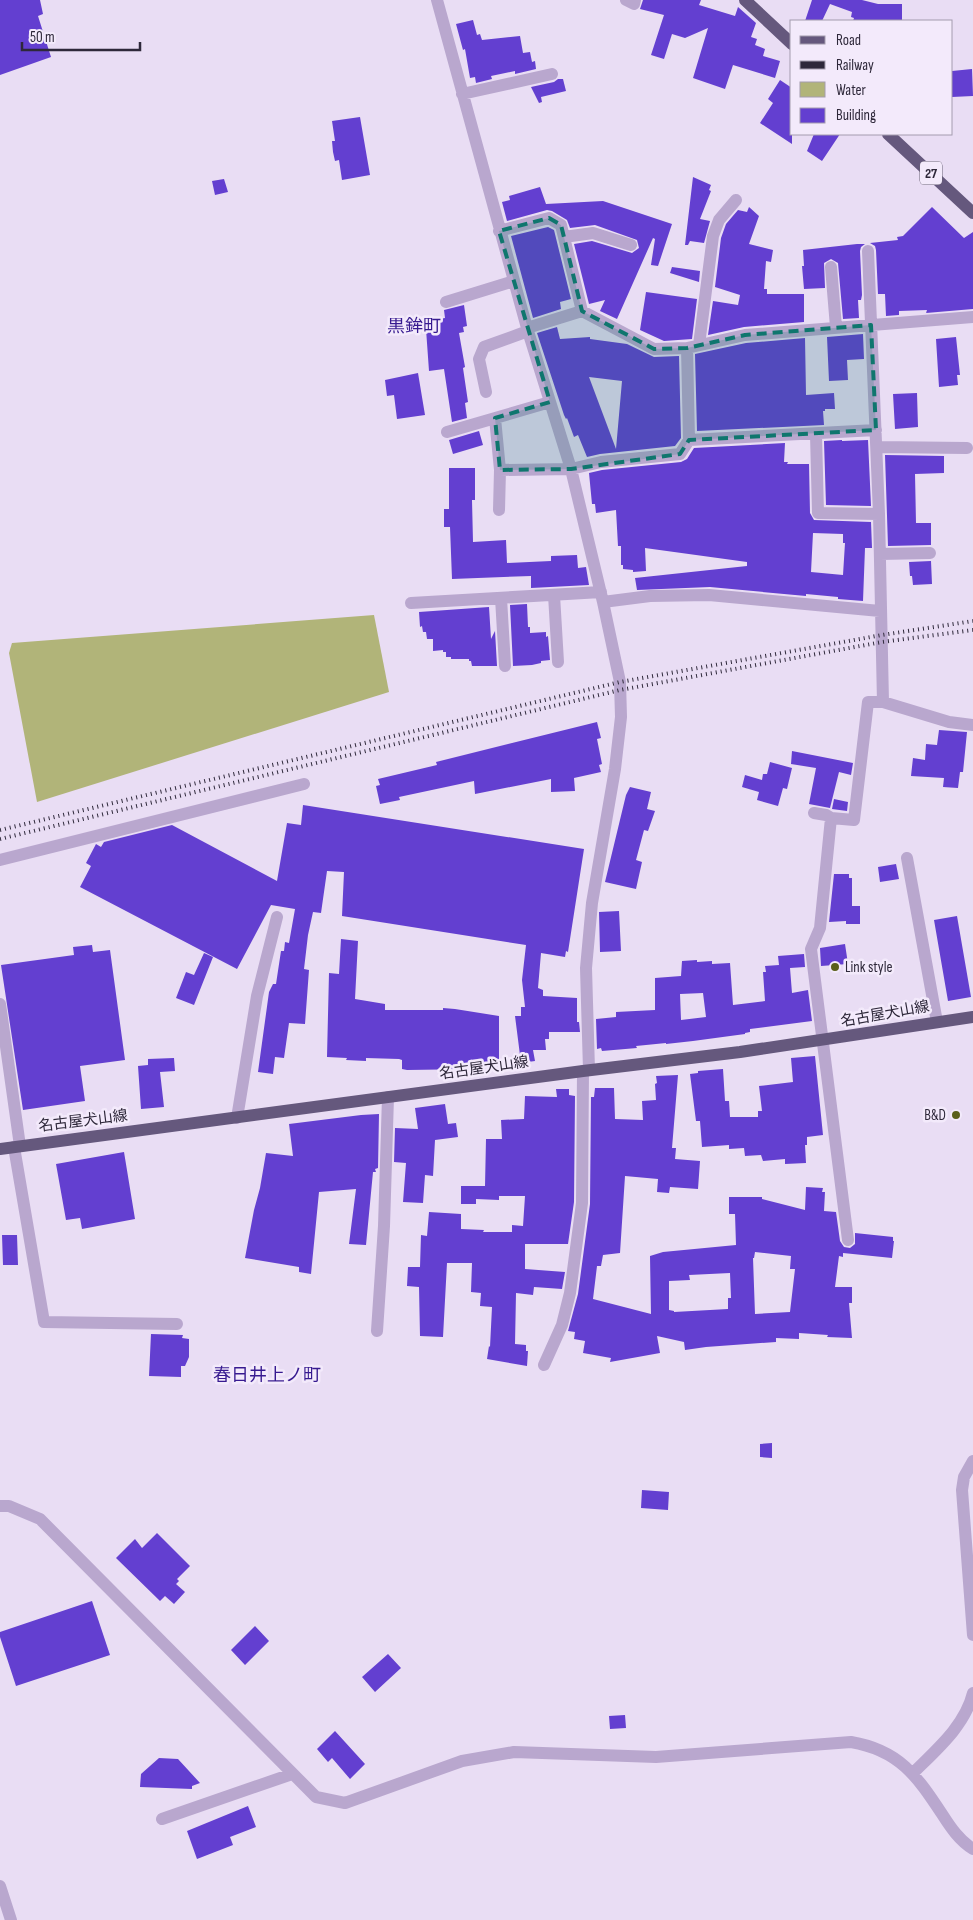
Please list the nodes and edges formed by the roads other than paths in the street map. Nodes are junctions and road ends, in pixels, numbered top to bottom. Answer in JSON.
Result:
{"nodes":[{"id":1,"x":437,"y":0,"type":"edge"},
{"id":2,"x":626,"y":0,"type":"edge"},
{"id":3,"x":635,"y":0,"type":"edge"},
{"id":4,"x":744,"y":0,"type":"edge"},
{"id":5,"x":790,"y":42,"type":"edge"},
{"id":6,"x":552,"y":74,"type":"dead end"},
{"id":7,"x":462,"y":94,"type":"junction"},
{"id":8,"x":889,"y":135,"type":"edge"},
{"id":9,"x":736,"y":200,"type":"dead end"},
{"id":10,"x":973,"y":213,"type":"edge"},
{"id":11,"x":499,"y":231,"type":"junction"},
{"id":12,"x":564,"y":237,"type":"junction"},
{"id":13,"x":631,"y":244,"type":"dead end"},
{"id":14,"x":868,"y":252,"type":"dead end"},
{"id":15,"x":832,"y":267,"type":"dead end"},
{"id":16,"x":514,"y":281,"type":"junction"},
{"id":17,"x":446,"y":302,"type":"dead end"},
{"id":18,"x":582,"y":311,"type":"junction"},
{"id":19,"x":973,"y":317,"type":"edge"},
{"id":20,"x":871,"y":325,"type":"junction"},
{"id":21,"x":836,"y":327,"type":"junction"},
{"id":22,"x":527,"y":329,"type":"junction"},
{"id":23,"x":693,"y":347,"type":"junction"},
{"id":24,"x":486,"y":392,"type":"dead end"},
{"id":25,"x":550,"y":402,"type":"junction"},
{"id":26,"x":496,"y":418,"type":"junction"},
{"id":27,"x":876,"y":430,"type":"junction"},
{"id":28,"x":447,"y":432,"type":"dead end"},
{"id":29,"x":816,"y":434,"type":"junction"},
{"id":30,"x":689,"y":440,"type":"junction"},
{"id":31,"x":877,"y":447,"type":"junction"},
{"id":32,"x":967,"y":448,"type":"dead end"},
{"id":33,"x":571,"y":468,"type":"junction"},
{"id":34,"x":500,"y":470,"type":"junction"},
{"id":35,"x":500,"y":510,"type":"dead end"},
{"id":36,"x":879,"y":514,"type":"junction"},
{"id":37,"x":930,"y":553,"type":"dead end"},
{"id":38,"x":880,"y":554,"type":"junction"},
{"id":39,"x":554,"y":595,"type":"junction"},
{"id":40,"x":602,"y":597,"type":"junction"},
{"id":41,"x":501,"y":598,"type":"junction"},
{"id":42,"x":411,"y":603,"type":"dead end"},
{"id":43,"x":880,"y":611,"type":"junction"},
{"id":44,"x":558,"y":662,"type":"dead end"},
{"id":45,"x":505,"y":666,"type":"dead end"},
{"id":46,"x":883,"y":702,"type":"junction"},
{"id":47,"x":973,"y":726,"type":"edge"},
{"id":48,"x":304,"y":784,"type":"dead end"},
{"id":49,"x":814,"y":813,"type":"dead end"},
{"id":50,"x":831,"y":818,"type":"junction"},
{"id":51,"x":907,"y":858,"type":"dead end"},
{"id":52,"x":0,"y":860,"type":"edge"},
{"id":53,"x":277,"y":917,"type":"dead end"},
{"id":54,"x":0,"y":1004,"type":"edge"},
{"id":55,"x":973,"y":1017,"type":"edge"},
{"id":56,"x":936,"y":1022,"type":"junction"},
{"id":57,"x":823,"y":1041,"type":"junction"},
{"id":58,"x":586,"y":1071,"type":"junction"},
{"id":59,"x":388,"y":1097,"type":"junction"},
{"id":60,"x":237,"y":1118,"type":"junction"},
{"id":61,"x":17,"y":1146,"type":"junction"},
{"id":62,"x":0,"y":1149,"type":"edge"},
{"id":63,"x":848,"y":1240,"type":"dead end"},
{"id":64,"x":177,"y":1324,"type":"dead end"},
{"id":65,"x":377,"y":1331,"type":"dead end"},
{"id":66,"x":544,"y":1365,"type":"dead end"},
{"id":67,"x":973,"y":1461,"type":"edge"},
{"id":68,"x":0,"y":1506,"type":"edge"},
{"id":69,"x":973,"y":1635,"type":"edge"},
{"id":70,"x":973,"y":1693,"type":"edge"},
{"id":71,"x":913,"y":1773,"type":"junction"},
{"id":72,"x":292,"y":1774,"type":"junction"},
{"id":73,"x":162,"y":1819,"type":"dead end"},
{"id":74,"x":973,"y":1849,"type":"edge"},
{"id":75,"x":0,"y":1886,"type":"edge"},
{"id":76,"x":11,"y":1920,"type":"edge"}],
"edges":[{"from":1,"to":7,"type":"street"},
{"from":2,"to":3,"type":"street"},
{"from":4,"to":5,"type":"main road"},
{"from":6,"to":7,"type":"street"},
{"from":7,"to":11,"type":"street"},
{"from":8,"to":10,"type":"main road","number":"27"},
{"from":9,"to":23,"type":"street"},
{"from":11,"to":12,"type":"street"},
{"from":11,"to":16,"type":"street"},
{"from":12,"to":13,"type":"street"},
{"from":12,"to":18,"type":"street"},
{"from":14,"to":20,"type":"street"},
{"from":15,"to":21,"type":"street"},
{"from":16,"to":17,"type":"street"},
{"from":16,"to":22,"type":"street"},
{"from":18,"to":22,"type":"street"},
{"from":18,"to":23,"type":"street"},
{"from":19,"to":20,"type":"street"},
{"from":20,"to":21,"type":"street"},
{"from":20,"to":27,"type":"street"},
{"from":21,"to":23,"type":"street"},
{"from":22,"to":24,"type":"street"},
{"from":22,"to":25,"type":"street"},
{"from":23,"to":30,"type":"street"},
{"from":25,"to":26,"type":"street"},
{"from":25,"to":33,"type":"street"},
{"from":26,"to":28,"type":"street"},
{"from":26,"to":34,"type":"street"},
{"from":27,"to":29,"type":"street"},
{"from":27,"to":31,"type":"street"},
{"from":29,"to":30,"type":"street"},
{"from":29,"to":36,"type":"street"},
{"from":30,"to":33,"type":"street"},
{"from":31,"to":32,"type":"street"},
{"from":31,"to":36,"type":"street"},
{"from":33,"to":34,"type":"street"},
{"from":33,"to":40,"type":"street"},
{"from":34,"to":35,"type":"street"},
{"from":36,"to":38,"type":"street"},
{"from":37,"to":38,"type":"street"},
{"from":38,"to":43,"type":"street"},
{"from":39,"to":40,"type":"street"},
{"from":39,"to":41,"type":"street"},
{"from":39,"to":44,"type":"street"},
{"from":40,"to":43,"type":"street"},
{"from":40,"to":58,"type":"street"},
{"from":41,"to":42,"type":"street"},
{"from":41,"to":45,"type":"street"},
{"from":43,"to":46,"type":"street"},
{"from":46,"to":47,"type":"street"},
{"from":46,"to":50,"type":"street"},
{"from":48,"to":52,"type":"street"},
{"from":49,"to":50,"type":"street"},
{"from":50,"to":57,"type":"street"},
{"from":51,"to":56,"type":"street"},
{"from":53,"to":60,"type":"street"},
{"from":54,"to":61,"type":"street"},
{"from":55,"to":56,"type":"main road","name":"名古屋犬山線"},
{"from":56,"to":57,"type":"main road","name":"名古屋犬山線"},
{"from":57,"to":58,"type":"main road","name":"名古屋犬山線"},
{"from":57,"to":63,"type":"street"},
{"from":58,"to":59,"type":"main road","name":"名古屋犬山線"},
{"from":58,"to":66,"type":"street"},
{"from":59,"to":60,"type":"main road","name":"名古屋犬山線"},
{"from":59,"to":65,"type":"street"},
{"from":60,"to":61,"type":"main road","name":"名古屋犬山線"},
{"from":61,"to":62,"type":"main road","name":"名古屋犬山線"},
{"from":61,"to":64,"type":"street"},
{"from":67,"to":69,"type":"street"},
{"from":68,"to":72,"type":"street"},
{"from":70,"to":71,"type":"street"},
{"from":71,"to":72,"type":"street"},
{"from":71,"to":74,"type":"street"},
{"from":72,"to":73,"type":"street"},
{"from":75,"to":76,"type":"street"}]}
